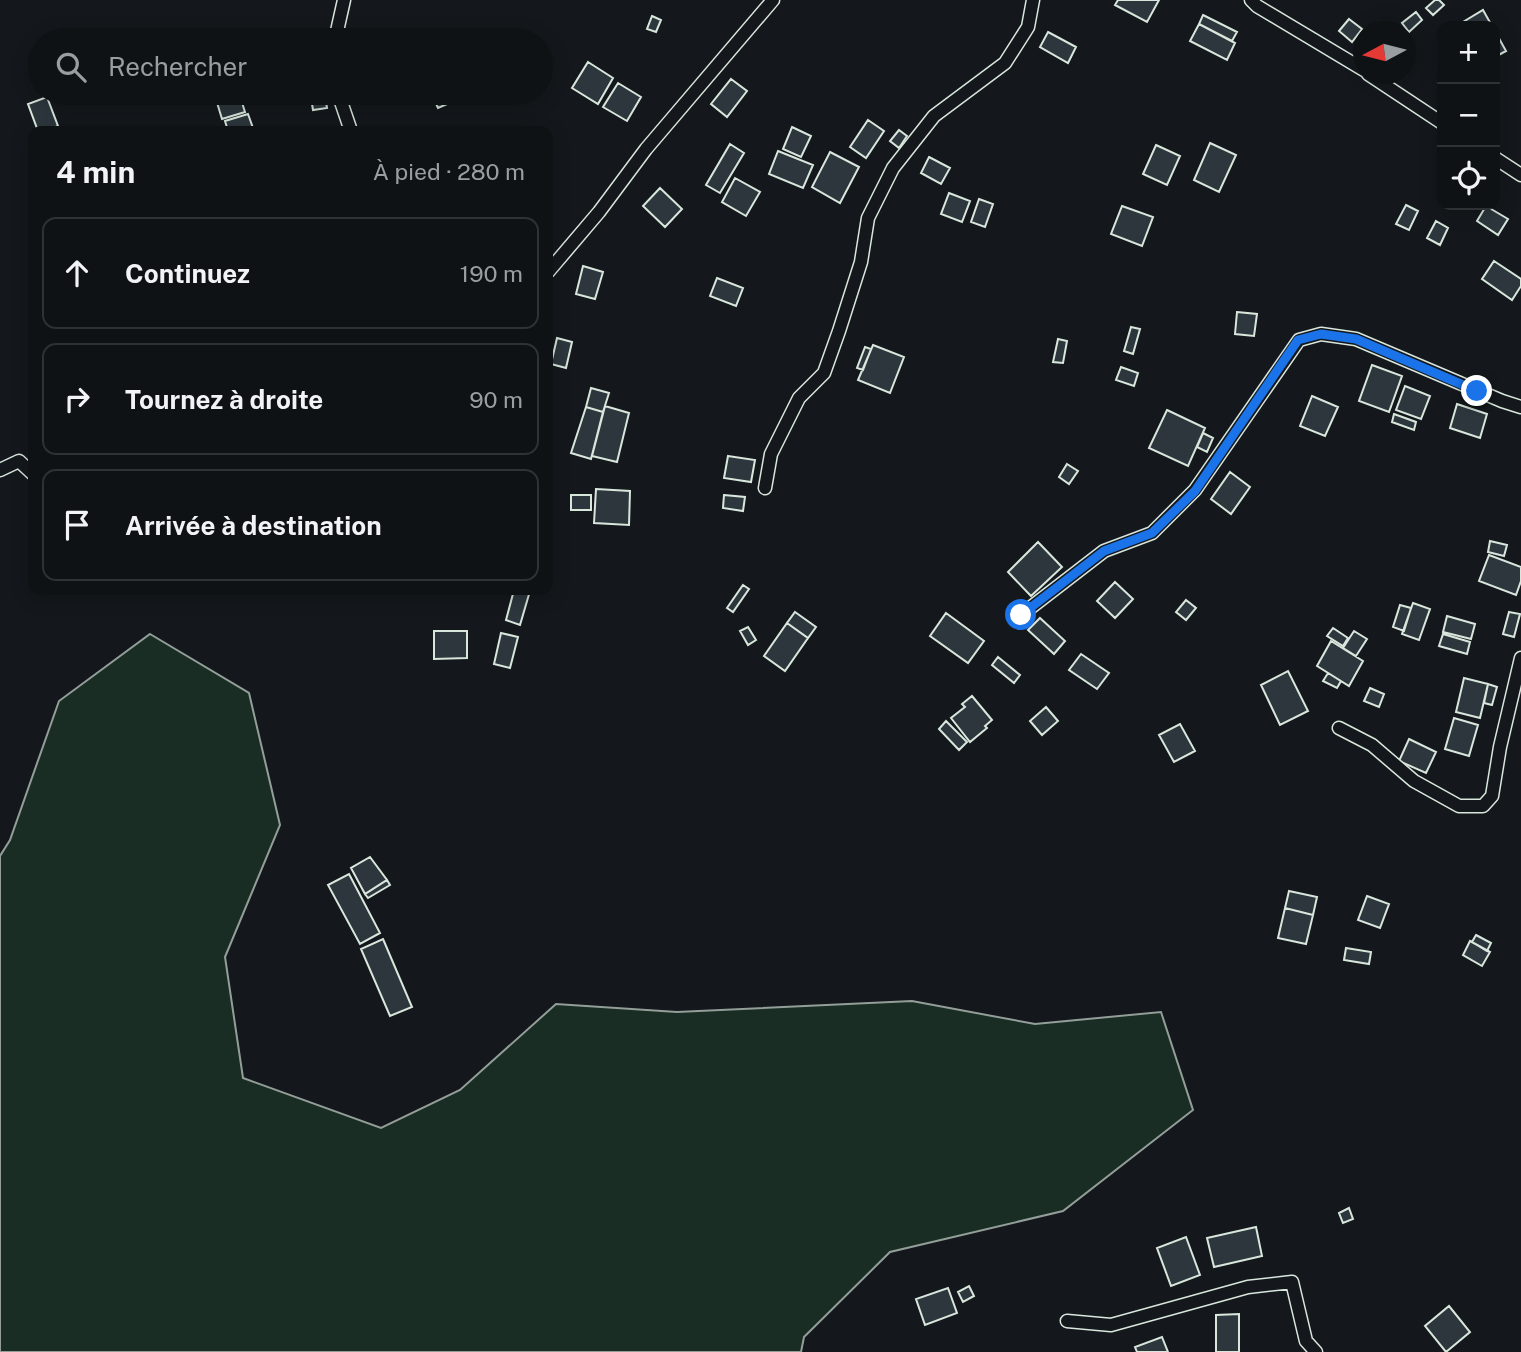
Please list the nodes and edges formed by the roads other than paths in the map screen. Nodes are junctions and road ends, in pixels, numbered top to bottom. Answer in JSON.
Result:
{"nodes":[{"id":1,"x":344,"y":0,"type":"edge"},
{"id":2,"x":773,"y":0,"type":"edge"},
{"id":3,"x":1033,"y":0,"type":"edge"},
{"id":4,"x":1251,"y":0,"type":"edge"},
{"id":5,"x":338,"y":28,"type":"edge"},
{"id":6,"x":1353,"y":64,"type":"edge"},
{"id":7,"x":1383,"y":84,"type":"edge"},
{"id":8,"x":342,"y":105,"type":"edge"},
{"id":9,"x":1437,"y":120,"type":"edge"},
{"id":10,"x":349,"y":126,"type":"edge"},
{"id":11,"x":1500,"y":161,"type":"edge"},
{"id":12,"x":1521,"y":175,"type":"edge"},
{"id":13,"x":553,"y":266,"type":"edge"},
{"id":14,"x":1521,"y":407,"type":"edge"},
{"id":15,"x":28,"y":469,"type":"edge"},
{"id":16,"x":0,"y":470,"type":"edge"},
{"id":17,"x":765,"y":488,"type":"dead end"},
{"id":18,"x":1021,"y":615,"type":"dead end"},
{"id":19,"x":1521,"y":658,"type":"edge"},
{"id":20,"x":1339,"y":728,"type":"dead end"},
{"id":21,"x":1067,"y":1321,"type":"dead end"},
{"id":22,"x":1316,"y":1352,"type":"edge"}],
"edges":[{"from":1,"to":5,"type":"street"},
{"from":2,"to":13,"type":"street"},
{"from":3,"to":17,"type":"street"},
{"from":4,"to":6,"type":"street"},
{"from":7,"to":9,"type":"street"},
{"from":8,"to":10,"type":"street"},
{"from":11,"to":12,"type":"street"},
{"from":14,"to":18,"type":"street"},
{"from":15,"to":16,"type":"street"},
{"from":19,"to":20,"type":"street"},
{"from":21,"to":22,"type":"street"}]}
